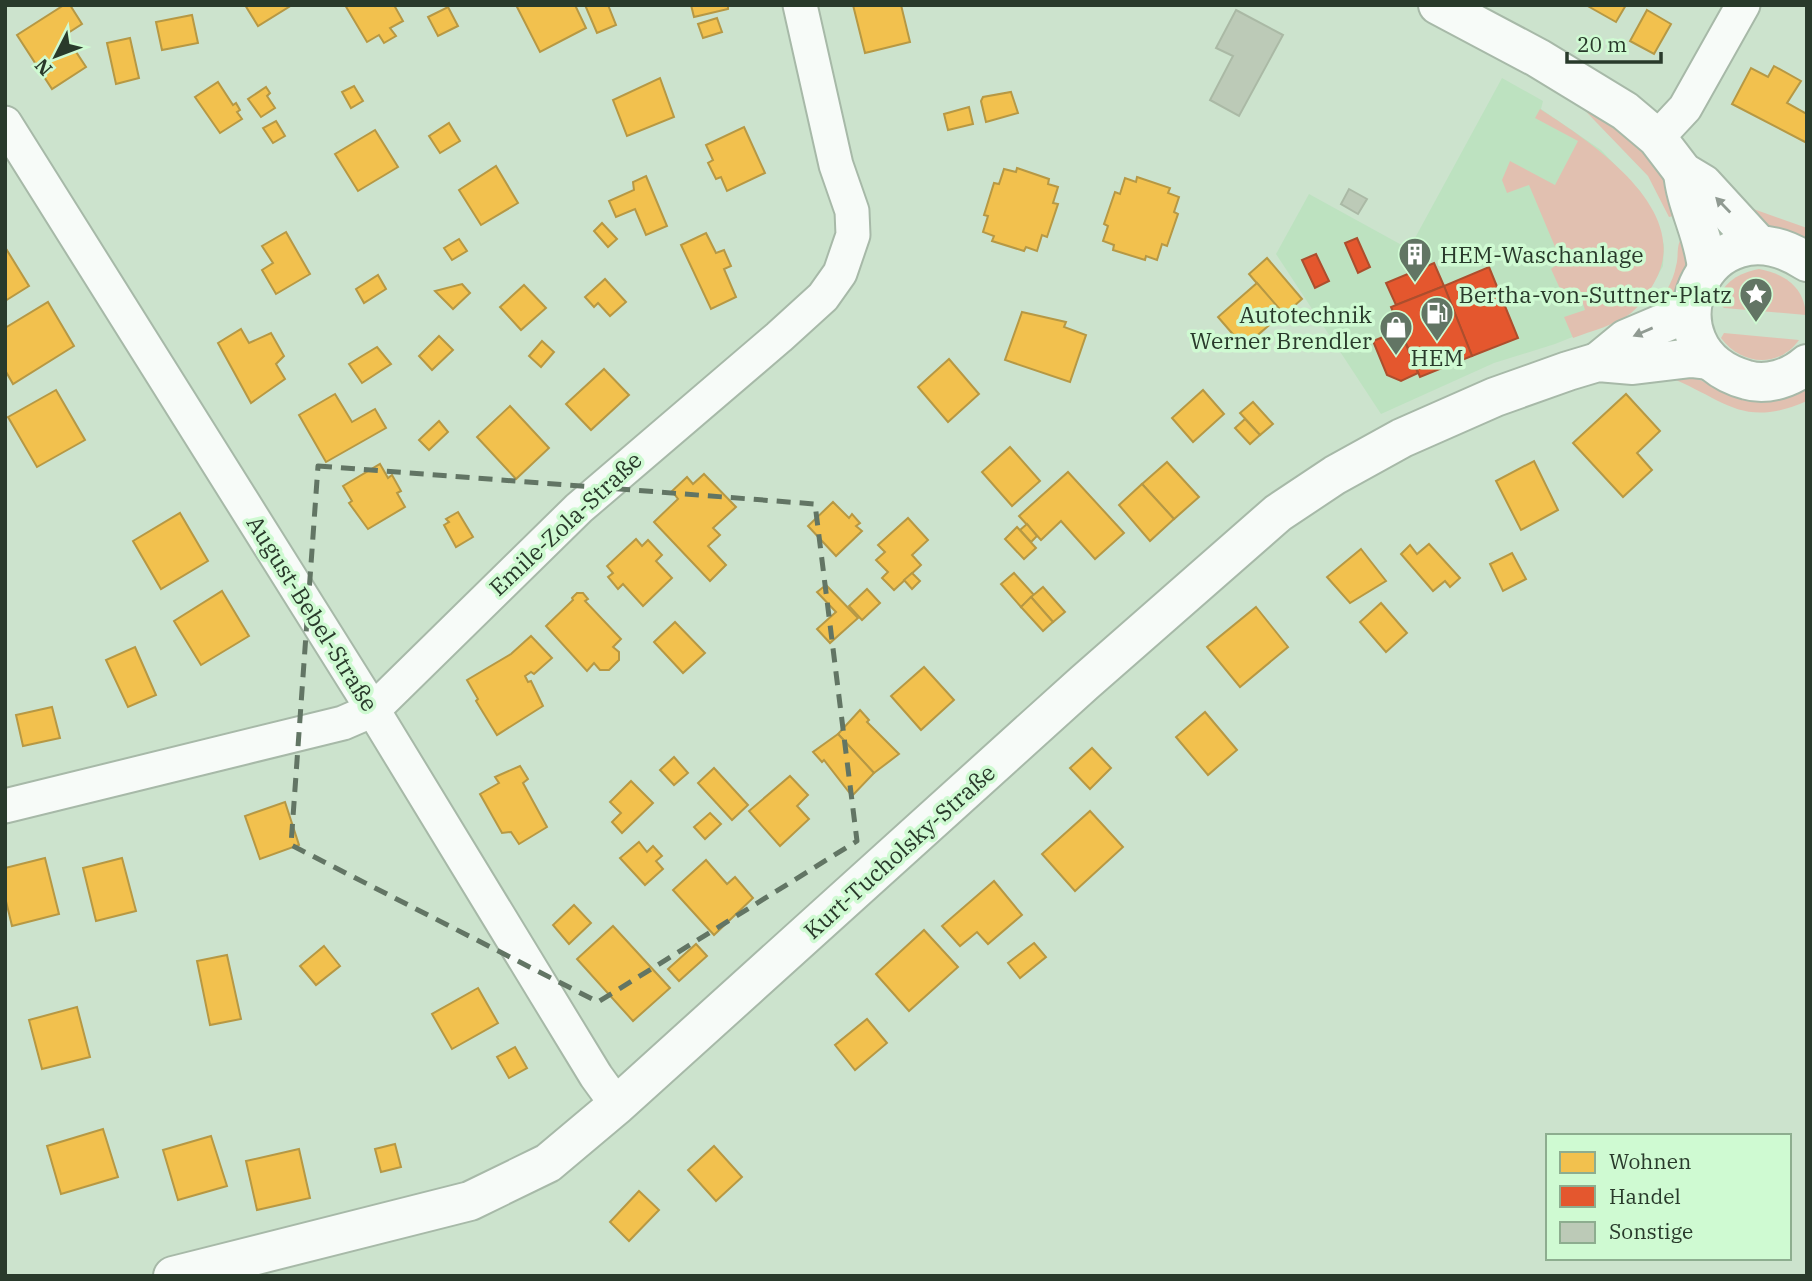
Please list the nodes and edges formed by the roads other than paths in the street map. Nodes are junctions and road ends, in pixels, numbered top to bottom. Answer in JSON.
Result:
{"nodes":[{"id":1,"x":800,"y":5,"type":"edge"},
{"id":2,"x":1438,"y":5,"type":"edge"},
{"id":3,"x":1743,"y":5,"type":"edge"},
{"id":4,"x":5,"y":123,"type":"edge"},
{"id":5,"x":1657,"y":138,"type":"junction"},
{"id":6,"x":1684,"y":172,"type":"junction"},
{"id":7,"x":1758,"y":244,"type":"junction"},
{"id":8,"x":1807,"y":262,"type":"edge"},
{"id":9,"x":1707,"y":269,"type":"junction"},
{"id":10,"x":1691,"y":307,"type":"junction"},
{"id":11,"x":1708,"y":359,"type":"junction"},
{"id":12,"x":1598,"y":362,"type":"junction"},
{"id":13,"x":1807,"y":364,"type":"edge"},
{"id":14,"x":373,"y":710,"type":"junction"},
{"id":15,"x":5,"y":806,"type":"edge"},
{"id":16,"x":617,"y":1105,"type":"junction"},
{"id":17,"x":173,"y":1276,"type":"edge"}],
"edges":[{"from":1,"to":14,"type":"street","name":"Emile-Zola-Straße"},
{"from":2,"to":5,"type":"main road"},
{"from":3,"to":5,"type":"street"},
{"from":4,"to":14,"type":"street","name":"August-Bebel-Straße"},
{"from":5,"to":6,"type":"main road"},
{"from":7,"to":6,"type":"main road","one_way":true},
{"from":6,"to":9,"type":"main road"},
{"from":7,"to":8,"type":"main road"},
{"from":7,"to":9,"type":"main road"},
{"from":9,"to":10,"type":"main road"},
{"from":10,"to":11,"type":"main road"},
{"from":10,"to":12,"type":"main road","name":"Kurt-Tucholsky-Straße","one_way":true},
{"from":11,"to":12,"type":"main road","name":"Kurt-Tucholsky-Straße"},
{"from":11,"to":13,"type":"main road"},
{"from":12,"to":16,"type":"main road","name":"Kurt-Tucholsky-Straße"},
{"from":14,"to":15,"type":"street","name":"Emile-Zola-Straße"},
{"from":14,"to":16,"type":"street","name":"August-Bebel-Straße"},
{"from":16,"to":17,"type":"main road","name":"Kurt-Tucholsky-Straße"}]}
